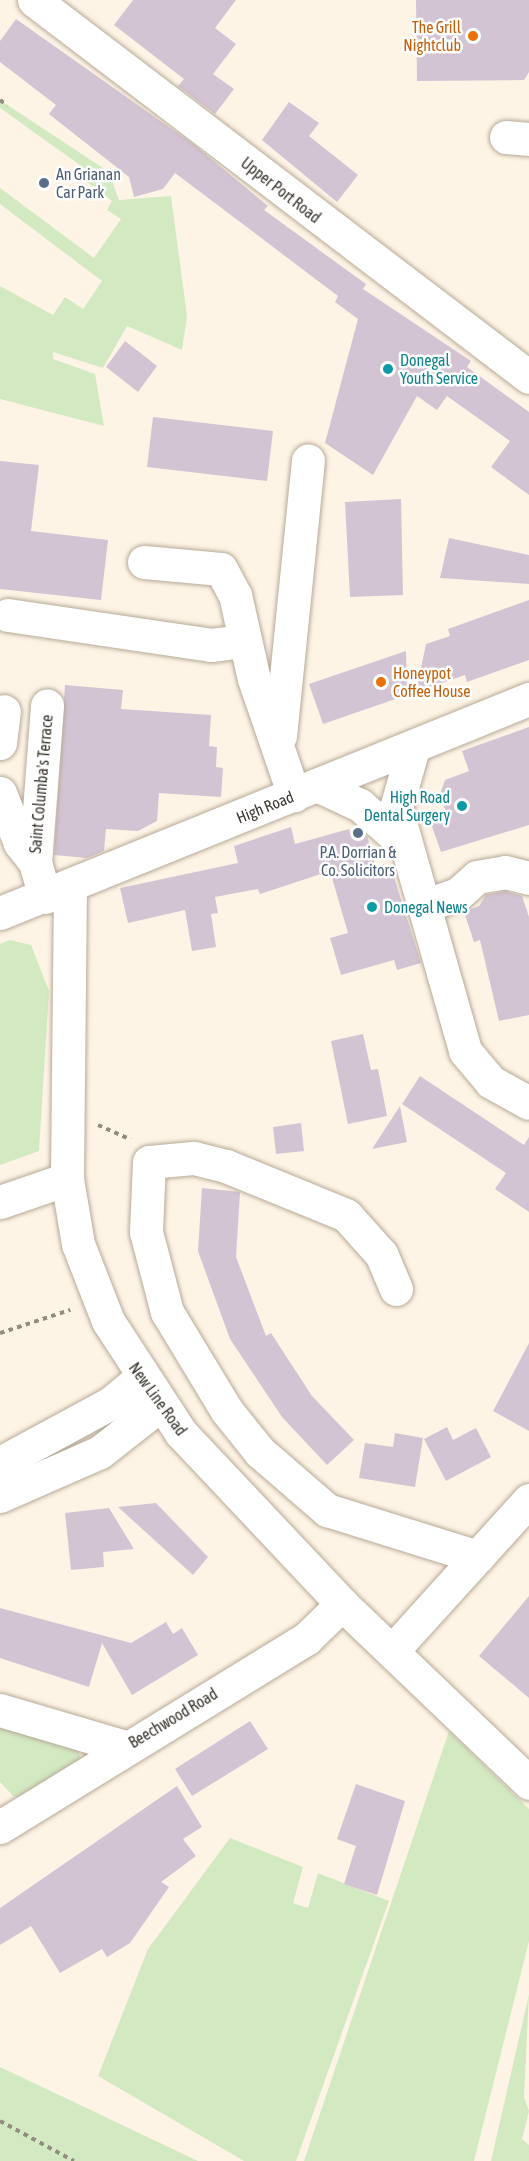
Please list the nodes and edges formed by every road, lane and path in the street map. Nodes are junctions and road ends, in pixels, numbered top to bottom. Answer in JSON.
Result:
{"nodes":[{"id":1,"x":34,"y":0,"type":"edge"},
{"id":2,"x":0,"y":100,"type":"edge"},
{"id":3,"x":7,"y":105,"type":"dead end"},
{"id":4,"x":529,"y":377,"type":"edge"},
{"id":5,"x":308,"y":460,"type":"dead end"},
{"id":6,"x":144,"y":562,"type":"dead end"},
{"id":7,"x":8,"y":615,"type":"dead end"},
{"id":8,"x":244,"y":641,"type":"junction"},
{"id":9,"x":529,"y":699,"type":"edge"},
{"id":10,"x":47,"y":705,"type":"dead end"},
{"id":11,"x":4,"y":711,"type":"dead end"},
{"id":12,"x":279,"y":740,"type":"junction"},
{"id":13,"x":0,"y":744,"type":"edge"},
{"id":14,"x":413,"y":748,"type":"junction"},
{"id":15,"x":306,"y":790,"type":"junction"},
{"id":16,"x":0,"y":793,"type":"edge"},
{"id":17,"x":403,"y":843,"type":"junction"},
{"id":18,"x":35,"y":862,"type":"junction"},
{"id":19,"x":529,"y":878,"type":"edge"},
{"id":20,"x":57,"y":892,"type":"junction"},
{"id":21,"x":423,"y":906,"type":"junction"},
{"id":22,"x":0,"y":913,"type":"edge"},
{"id":23,"x":529,"y":1103,"type":"edge"},
{"id":24,"x":65,"y":1113,"type":"junction"},
{"id":25,"x":149,"y":1161,"type":"junction"},
{"id":26,"x":68,"y":1179,"type":"junction"},
{"id":27,"x":0,"y":1202,"type":"edge"},
{"id":28,"x":396,"y":1289,"type":"dead end"},
{"id":29,"x":96,"y":1298,"type":"junction"},
{"id":30,"x":0,"y":1333,"type":"edge"},
{"id":31,"x":141,"y":1378,"type":"junction"},
{"id":32,"x":160,"y":1406,"type":"junction"},
{"id":33,"x":0,"y":1463,"type":"edge"},
{"id":34,"x":0,"y":1496,"type":"edge"},
{"id":35,"x":529,"y":1500,"type":"edge"},
{"id":36,"x":478,"y":1557,"type":"junction"},
{"id":37,"x":342,"y":1604,"type":"junction"},
{"id":38,"x":392,"y":1651,"type":"junction"},
{"id":39,"x":0,"y":1710,"type":"edge"},
{"id":40,"x":125,"y":1747,"type":"junction"},
{"id":41,"x":529,"y":1783,"type":"edge"},
{"id":42,"x":1,"y":1824,"type":"edge"},
{"id":43,"x":0,"y":2121,"type":"edge"},
{"id":44,"x":74,"y":2161,"type":"edge"}],
"edges":[{"from":1,"to":4,"type":"street","name":"Upper Port Road"},
{"from":2,"to":3,"type":"path"},
{"from":5,"to":12,"type":"street"},
{"from":6,"to":8,"type":"street"},
{"from":7,"to":8,"type":"street"},
{"from":8,"to":12,"type":"street"},
{"from":9,"to":14,"type":"street","name":"High Road"},
{"from":10,"to":18,"type":"street","name":"Saint Columba's Terrace"},
{"from":11,"to":13,"type":"street"},
{"from":12,"to":15,"type":"street"},
{"from":14,"to":15,"type":"street","name":"High Road"},
{"from":14,"to":17,"type":"street"},
{"from":15,"to":17,"type":"street"},
{"from":15,"to":20,"type":"street","name":"High Road"},
{"from":16,"to":18,"type":"street"},
{"from":17,"to":21,"type":"street"},
{"from":18,"to":20,"type":"street","name":"Saint Columba's Terrace"},
{"from":19,"to":21,"type":"street"},
{"from":20,"to":22,"type":"street","name":"High Road"},
{"from":20,"to":24,"type":"street","name":"New Line Road"},
{"from":21,"to":23,"type":"street"},
{"from":24,"to":25,"type":"path"},
{"from":24,"to":26,"type":"street","name":"New Line Road"},
{"from":25,"to":28,"type":"street"},
{"from":25,"to":36,"type":"street"},
{"from":26,"to":27,"type":"street"},
{"from":26,"to":29,"type":"street","name":"New Line Road"},
{"from":29,"to":30,"type":"path"},
{"from":29,"to":31,"type":"street","name":"New Line Road"},
{"from":31,"to":32,"type":"street","name":"New Line Road"},
{"from":31,"to":33,"type":"street"},
{"from":32,"to":34,"type":"street"},
{"from":32,"to":37,"type":"street","name":"New Line Road"},
{"from":35,"to":36,"type":"street"},
{"from":36,"to":38,"type":"street"},
{"from":37,"to":38,"type":"street","name":"New Line Road"},
{"from":37,"to":40,"type":"street","name":"Beechwood Road"},
{"from":38,"to":41,"type":"street","name":"New Line Road"},
{"from":39,"to":40,"type":"street"},
{"from":40,"to":42,"type":"street","name":"Beechwood Road"},
{"from":43,"to":44,"type":"path"}]}
